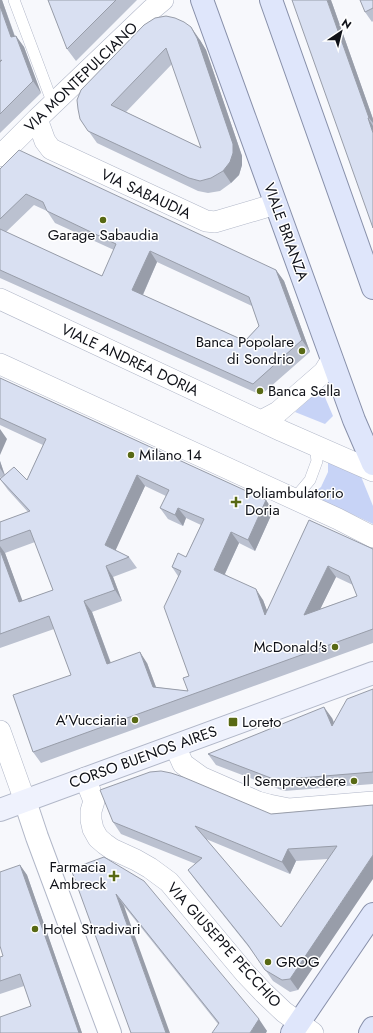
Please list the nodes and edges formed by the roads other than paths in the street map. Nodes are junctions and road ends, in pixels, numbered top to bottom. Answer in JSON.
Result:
{"nodes":[{"id":1,"x":14,"y":0,"type":"edge"},
{"id":2,"x":163,"y":0,"type":"edge"},
{"id":3,"x":202,"y":0,"type":"edge"},
{"id":4,"x":271,"y":0,"type":"edge"},
{"id":5,"x":53,"y":104,"type":"junction"},
{"id":6,"x":37,"y":119,"type":"junction"},
{"id":7,"x":0,"y":156,"type":"edge"},
{"id":8,"x":276,"y":204,"type":"junction"},
{"id":9,"x":373,"y":288,"type":"edge"},
{"id":10,"x":0,"y":299,"type":"edge"},
{"id":11,"x":332,"y":359,"type":"junction"},
{"id":12,"x":0,"y":364,"type":"edge"},
{"id":13,"x":261,"y":421,"type":"junction"},
{"id":14,"x":364,"y":423,"type":"edge"},
{"id":15,"x":315,"y":446,"type":"junction"},
{"id":16,"x":373,"y":464,"type":"edge"},
{"id":17,"x":373,"y":471,"type":"edge"},
{"id":18,"x":294,"y":499,"type":"junction"},
{"id":19,"x":373,"y":537,"type":"edge"},
{"id":20,"x":373,"y":673,"type":"edge"},
{"id":21,"x":0,"y":731,"type":"edge"},
{"id":22,"x":175,"y":746,"type":"junction"},
{"id":23,"x":85,"y":778,"type":"junction"},
{"id":24,"x":25,"y":801,"type":"junction"},
{"id":25,"x":373,"y":802,"type":"edge"},
{"id":26,"x":0,"y":810,"type":"edge"},
{"id":27,"x":373,"y":914,"type":"edge"},
{"id":28,"x":373,"y":1028,"type":"edge"},
{"id":29,"x":301,"y":1030,"type":"edge"},
{"id":30,"x":110,"y":1033,"type":"edge"},
{"id":31,"x":370,"y":1033,"type":"edge"}],
"edges":[{"from":1,"to":5,"type":"lane"},
{"from":2,"to":5,"type":"street","name":"VIA MONTEPULCIANO"},
{"from":3,"to":8,"type":"main road","name":"VIALE BRIANZA"},
{"from":4,"to":9,"type":"main road"},
{"from":5,"to":6,"type":"street","name":"VIA MONTEPULCIANO"},
{"from":6,"to":7,"type":"street","name":"VIA MONTEPULCIANO"},
{"from":6,"to":8,"type":"street","name":"VIA SABAUDIA"},
{"from":8,"to":11,"type":"main road","name":"VIALE BRIANZA"},
{"from":10,"to":13,"type":"street","name":"VIALE ANDREA DORIA"},
{"from":11,"to":13,"type":"street"},
{"from":11,"to":14,"type":"main road","name":"VIALE BRIANZA"},
{"from":12,"to":18,"type":"street"},
{"from":13,"to":15,"type":"street","name":"VIALE ANDREA DORIA"},
{"from":14,"to":16,"type":"main road","name":"VIALE BRIANZA"},
{"from":15,"to":17,"type":"street","name":"VIALE ANDREA DORIA"},
{"from":15,"to":18,"type":"lane"},
{"from":18,"to":19,"type":"street"},
{"from":20,"to":22,"type":"main road","name":"CORSO BUENOS AIRES"},
{"from":21,"to":24,"type":"street"},
{"from":22,"to":23,"type":"main road","name":"CORSO BUENOS AIRES"},
{"from":22,"to":25,"type":"street"},
{"from":23,"to":24,"type":"main road","name":"CORSO BUENOS AIRES"},
{"from":23,"to":29,"type":"street","name":"VIA GIUSEPPE PECCHIO"},
{"from":24,"to":26,"type":"main road","name":"CORSO BUENOS AIRES"},
{"from":24,"to":30,"type":"street"},
{"from":27,"to":29,"type":"main road"},
{"from":28,"to":31,"type":"main road"}]}
